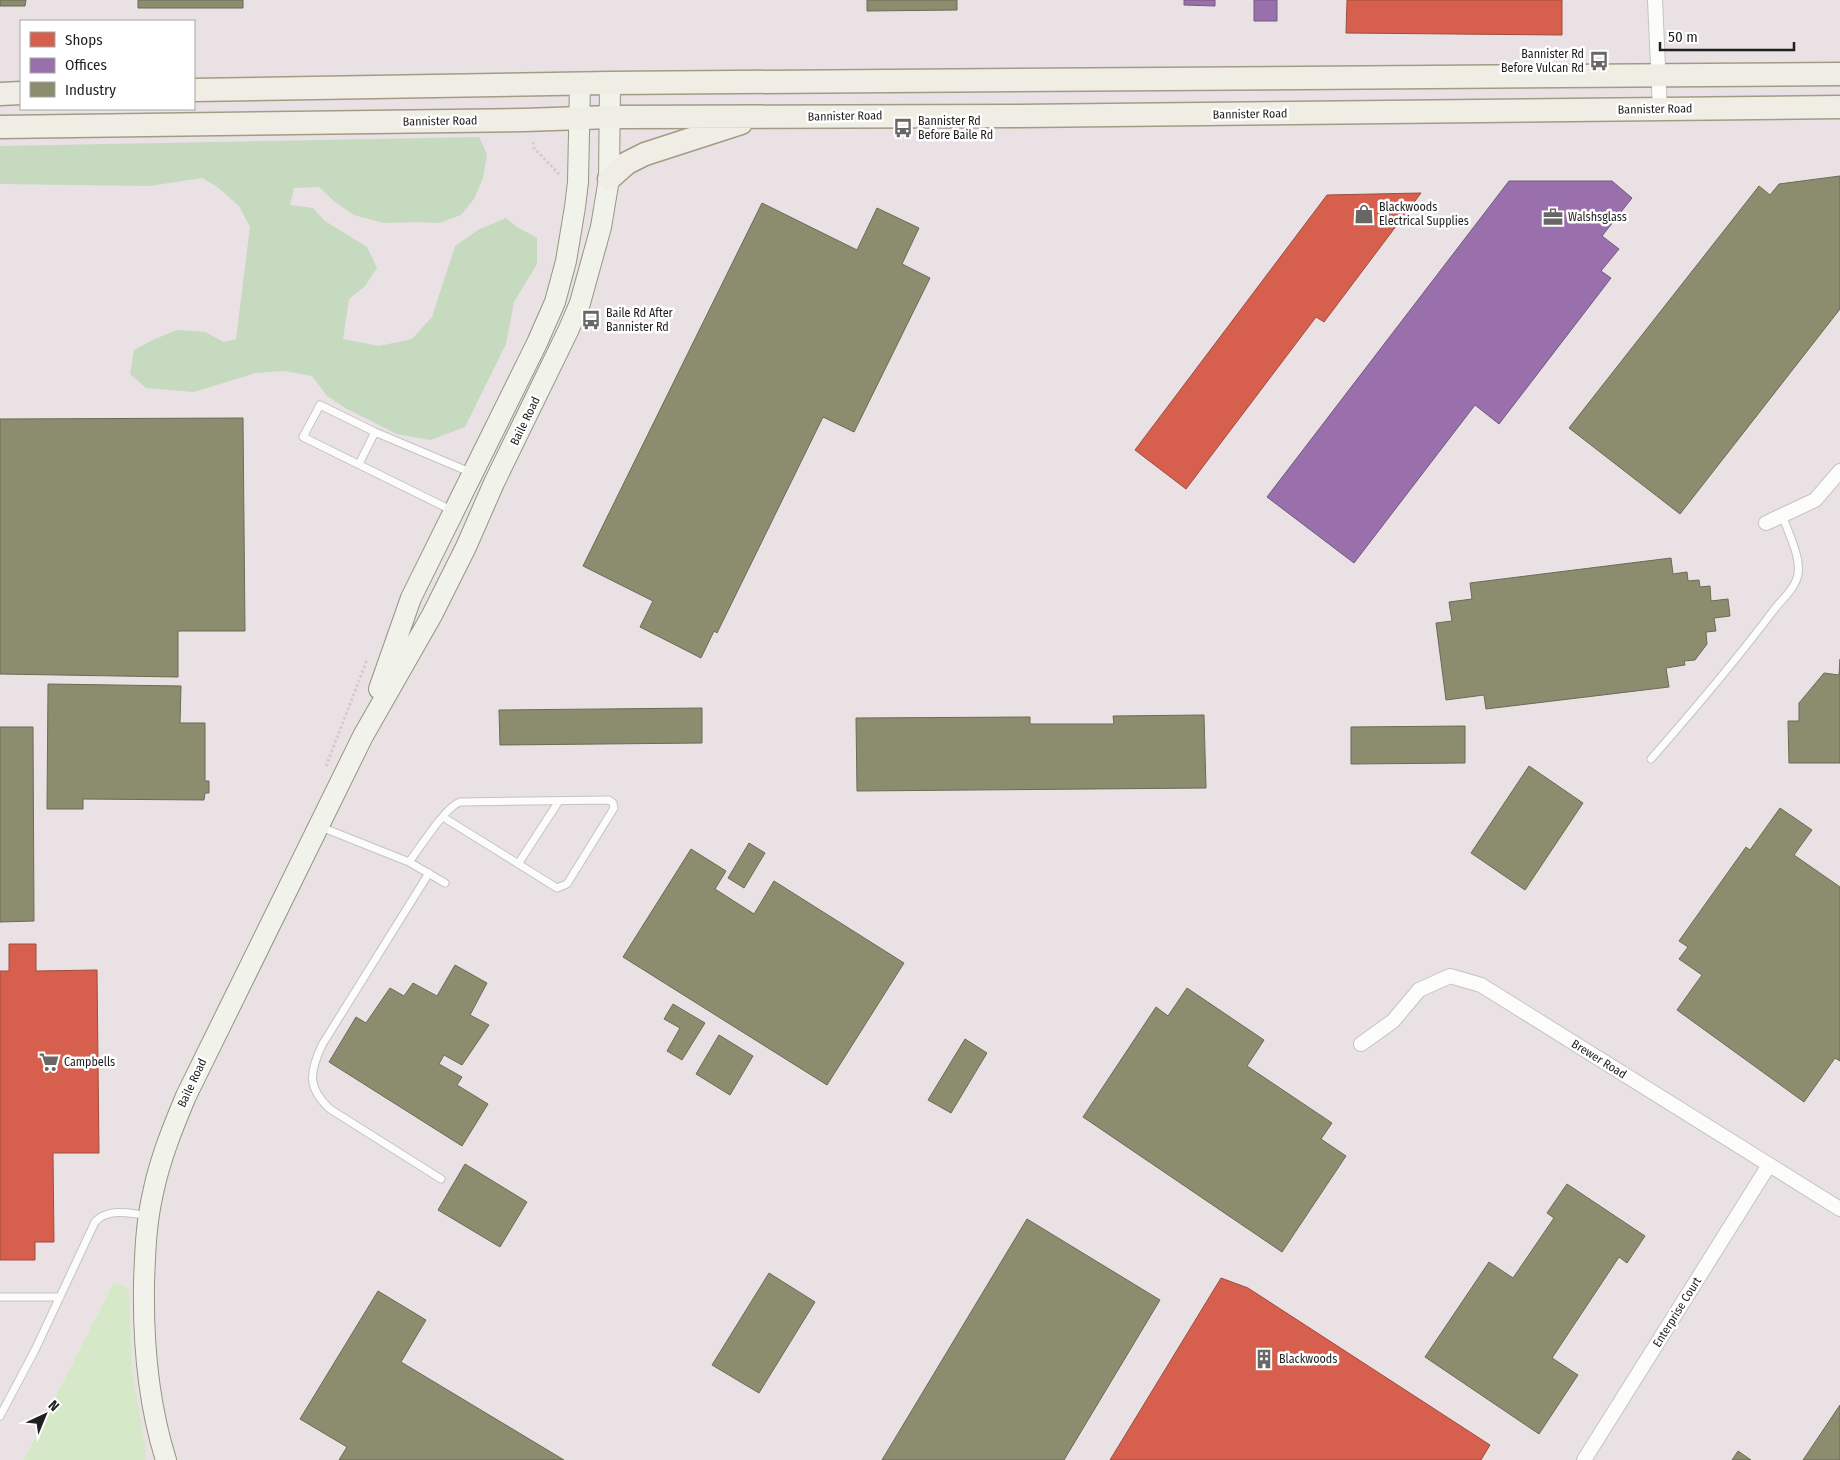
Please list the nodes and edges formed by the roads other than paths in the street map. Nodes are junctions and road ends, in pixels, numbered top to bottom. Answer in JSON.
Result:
{"nodes":[{"id":1,"x":1655,"y":0,"type":"edge"},
{"id":2,"x":1658,"y":74,"type":"junction"},
{"id":3,"x":1840,"y":74,"type":"edge"},
{"id":4,"x":580,"y":83,"type":"junction"},
{"id":5,"x":610,"y":83,"type":"junction"},
{"id":6,"x":195,"y":90,"type":"edge"},
{"id":7,"x":20,"y":93,"type":"edge"},
{"id":8,"x":0,"y":94,"type":"edge"},
{"id":9,"x":1840,"y":107,"type":"edge"},
{"id":10,"x":1660,"y":110,"type":"junction"},
{"id":11,"x":611,"y":117,"type":"junction"},
{"id":12,"x":761,"y":117,"type":"junction"},
{"id":13,"x":579,"y":119,"type":"junction"},
{"id":14,"x":0,"y":127,"type":"edge"},
{"id":15,"x":609,"y":179,"type":"junction"},
{"id":16,"x":375,"y":432,"type":"junction"},
{"id":17,"x":359,"y":464,"type":"junction"},
{"id":18,"x":1840,"y":471,"type":"edge"},
{"id":19,"x":472,"y":474,"type":"junction"},
{"id":20,"x":494,"y":484,"type":"junction"},
{"id":21,"x":453,"y":511,"type":"junction"},
{"id":22,"x":1782,"y":515,"type":"junction"},
{"id":23,"x":476,"y":521,"type":"junction"},
{"id":24,"x":1766,"y":523,"type":"dead end"},
{"id":25,"x":363,"y":736,"type":"junction"},
{"id":26,"x":1651,"y":759,"type":"dead end"},
{"id":27,"x":559,"y":801,"type":"junction"},
{"id":28,"x":443,"y":817,"type":"junction"},
{"id":29,"x":319,"y":826,"type":"junction"},
{"id":30,"x":409,"y":862,"type":"junction"},
{"id":31,"x":518,"y":864,"type":"junction"},
{"id":32,"x":429,"y":873,"type":"junction"},
{"id":33,"x":445,"y":883,"type":"dead end"},
{"id":34,"x":1361,"y":1044,"type":"dead end"},
{"id":35,"x":1769,"y":1165,"type":"junction"},
{"id":36,"x":441,"y":1179,"type":"dead end"},
{"id":37,"x":1840,"y":1209,"type":"edge"},
{"id":38,"x":150,"y":1216,"type":"junction"},
{"id":39,"x":60,"y":1297,"type":"junction"},
{"id":40,"x":0,"y":1298,"type":"edge"},
{"id":41,"x":0,"y":1416,"type":"edge"},
{"id":42,"x":166,"y":1460,"type":"edge"},
{"id":43,"x":1584,"y":1460,"type":"edge"}],
"edges":[{"from":1,"to":2,"type":"street"},
{"from":2,"to":3,"type":"main road"},
{"from":2,"to":5,"type":"main road"},
{"from":2,"to":10,"type":"street"},
{"from":4,"to":5,"type":"main road"},
{"from":4,"to":6,"type":"main road"},
{"from":4,"to":13,"type":"street","name":"Baile Road"},
{"from":5,"to":11,"type":"street","name":"Baile Road"},
{"from":7,"to":8,"type":"main road"},
{"from":9,"to":10,"type":"main road","name":"Bannister Road"},
{"from":10,"to":12,"type":"main road","name":"Bannister Road"},
{"from":11,"to":12,"type":"main road","name":"Bannister Road"},
{"from":11,"to":13,"type":"main road","name":"Bannister Road"},
{"from":11,"to":15,"type":"street","name":"Baile Road"},
{"from":12,"to":15,"type":"main road"},
{"from":13,"to":14,"type":"main road","name":"Bannister Road"},
{"from":13,"to":19,"type":"street","name":"Baile Road"},
{"from":15,"to":20,"type":"street","name":"Baile Road"},
{"from":16,"to":17,"type":"lane"},
{"from":16,"to":17,"type":"lane"},
{"from":16,"to":19,"type":"lane"},
{"from":17,"to":21,"type":"lane"},
{"from":18,"to":22,"type":"street"},
{"from":19,"to":20,"type":"street"},
{"from":19,"to":21,"type":"street","name":"Baile Road"},
{"from":20,"to":23,"type":"street","name":"Baile Road"},
{"from":21,"to":23,"type":"street"},
{"from":21,"to":25,"type":"street","name":"Baile Road"},
{"from":22,"to":24,"type":"street"},
{"from":22,"to":26,"type":"lane"},
{"from":23,"to":25,"type":"street","name":"Baile Road"},
{"from":25,"to":29,"type":"street","name":"Baile Road"},
{"from":27,"to":28,"type":"lane"},
{"from":27,"to":31,"type":"lane"},
{"from":27,"to":31,"type":"lane"},
{"from":28,"to":30,"type":"lane"},
{"from":28,"to":31,"type":"lane"},
{"from":29,"to":30,"type":"lane"},
{"from":29,"to":38,"type":"street","name":"Baile Road"},
{"from":30,"to":32,"type":"lane"},
{"from":32,"to":33,"type":"lane"},
{"from":32,"to":36,"type":"lane"},
{"from":34,"to":35,"type":"street","name":"Brewer Road"},
{"from":35,"to":37,"type":"street","name":"Brewer Road"},
{"from":35,"to":43,"type":"street","name":"Enterprise Court"},
{"from":38,"to":39,"type":"lane"},
{"from":38,"to":42,"type":"street","name":"Baile Road"},
{"from":39,"to":40,"type":"lane"},
{"from":39,"to":41,"type":"lane"}]}
